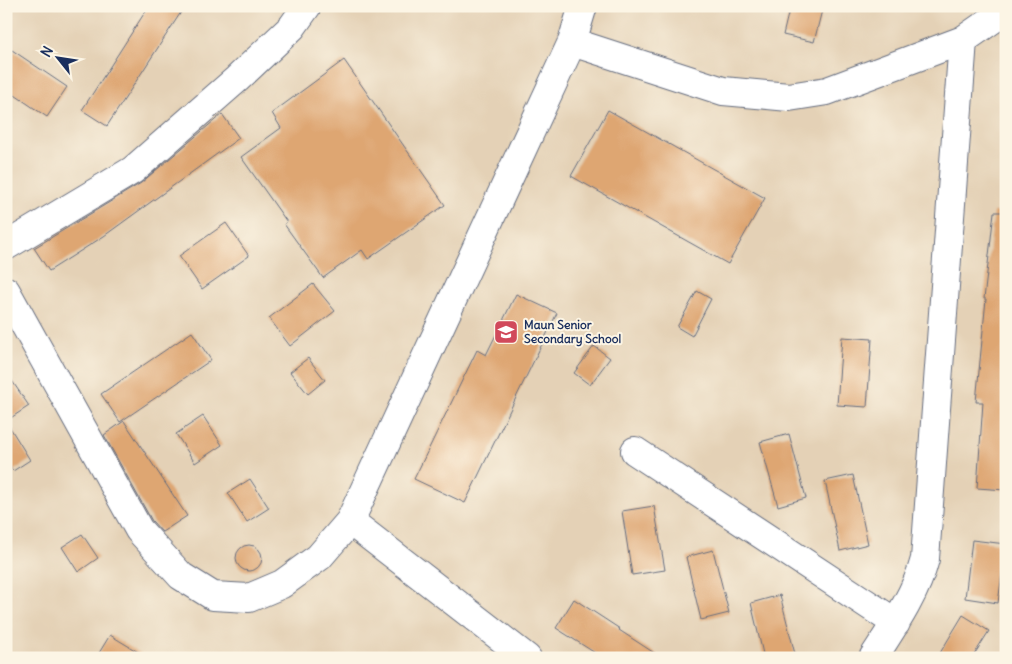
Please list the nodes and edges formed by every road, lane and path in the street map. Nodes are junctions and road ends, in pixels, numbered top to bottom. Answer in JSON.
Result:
{"nodes":[{"id":1,"x":307,"y":6,"type":"edge"},
{"id":2,"x":583,"y":6,"type":"edge"},
{"id":3,"x":1006,"y":10,"type":"edge"},
{"id":4,"x":963,"y":40,"type":"junction"},
{"id":5,"x":572,"y":42,"type":"junction"},
{"id":6,"x":6,"y":246,"type":"edge"},
{"id":7,"x":6,"y":291,"type":"edge"},
{"id":8,"x":635,"y":451,"type":"dead end"},
{"id":9,"x":350,"y":521,"type":"junction"},
{"id":10,"x":896,"y":623,"type":"junction"},
{"id":11,"x":527,"y":658,"type":"edge"},
{"id":12,"x":874,"y":658,"type":"edge"}],
"edges":[{"from":1,"to":6,"type":"street"},
{"from":2,"to":5,"type":"street"},
{"from":3,"to":4,"type":"street"},
{"from":4,"to":5,"type":"street"},
{"from":4,"to":10,"type":"street"},
{"from":5,"to":9,"type":"street"},
{"from":7,"to":9,"type":"street"},
{"from":8,"to":10,"type":"street"},
{"from":9,"to":11,"type":"street"},
{"from":10,"to":12,"type":"street"}]}
